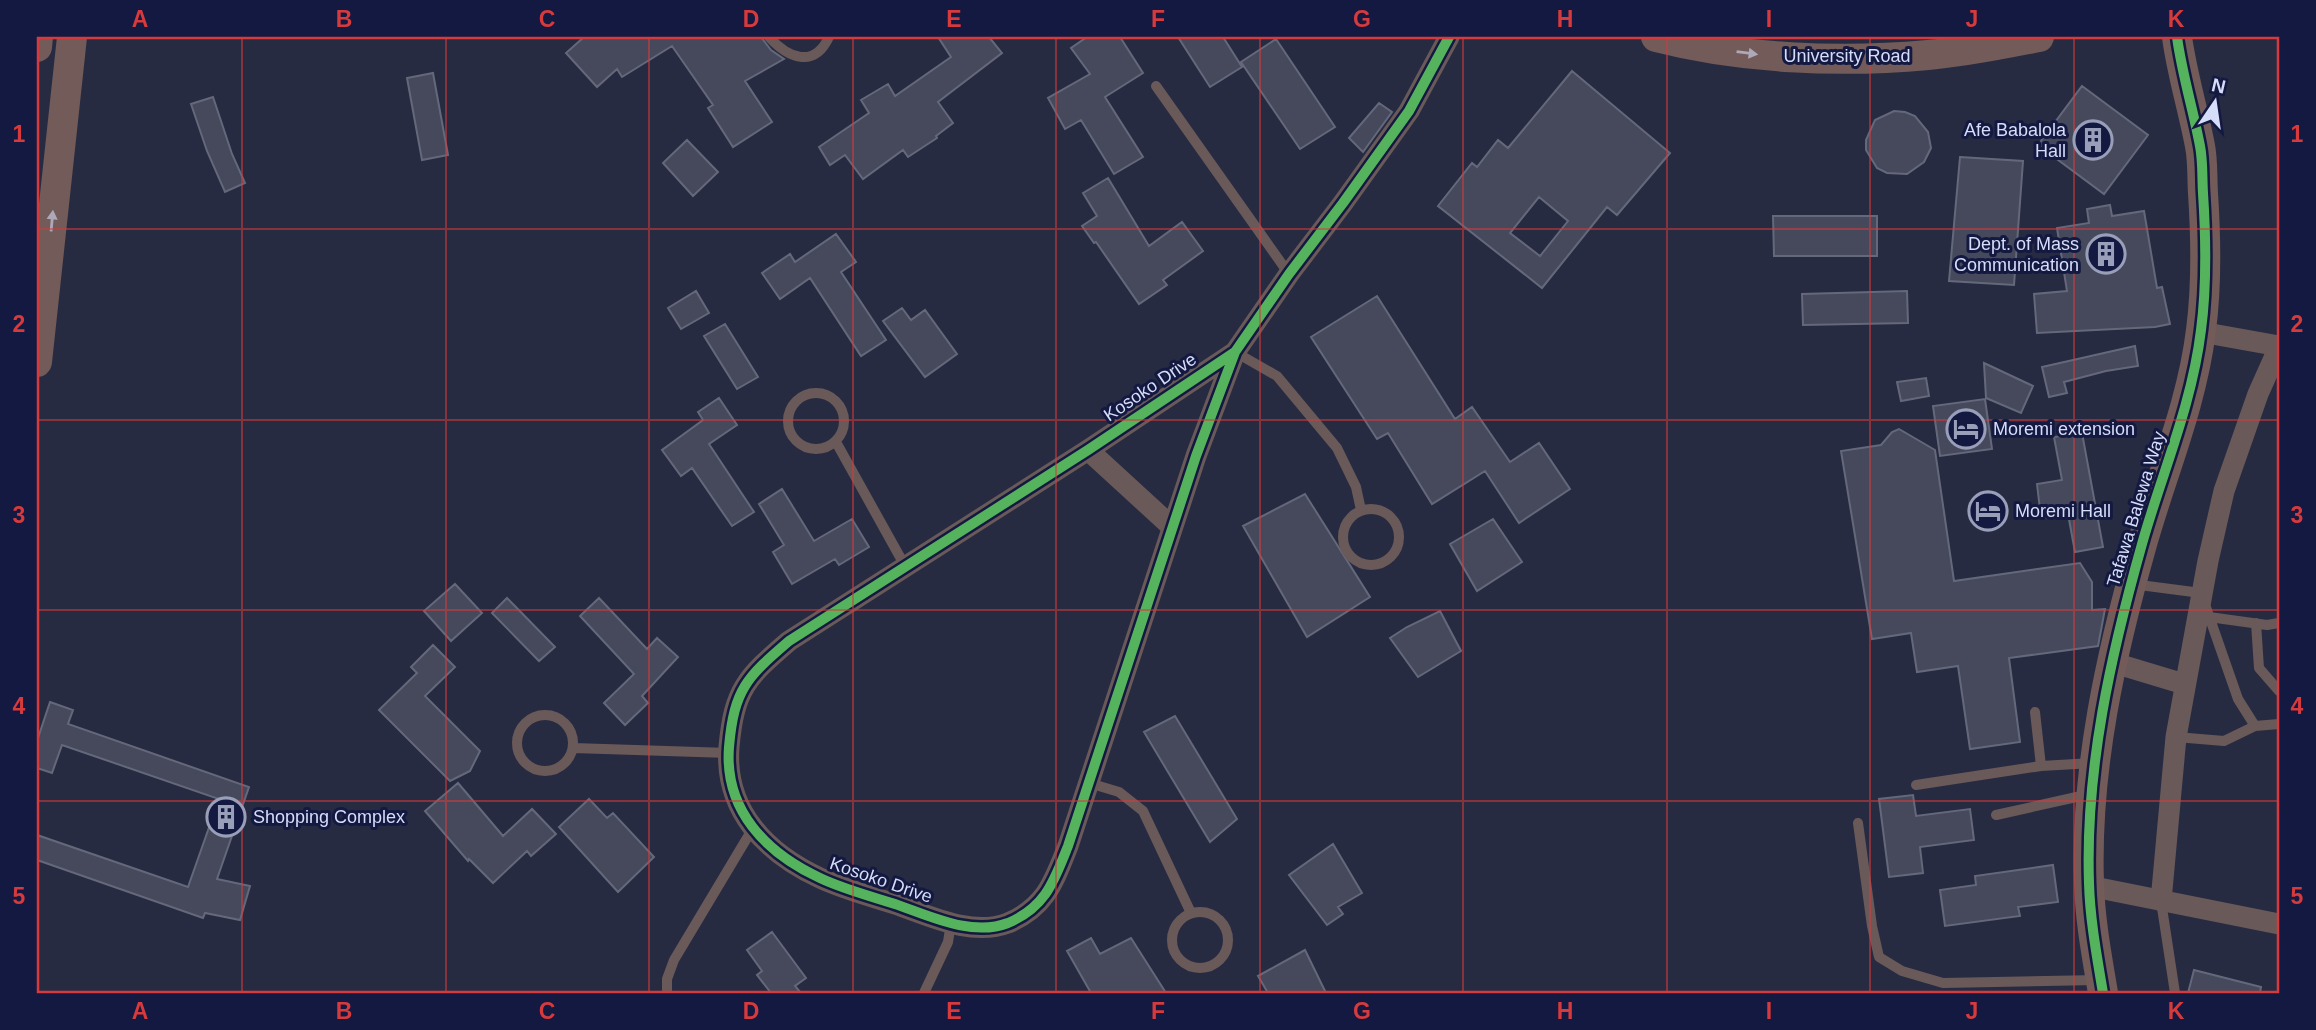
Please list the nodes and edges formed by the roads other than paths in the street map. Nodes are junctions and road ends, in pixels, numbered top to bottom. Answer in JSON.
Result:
{"nodes":[{"id":1,"x":38,"y":37,"type":"edge"},
{"id":2,"x":72,"y":37,"type":"edge"},
{"id":3,"x":769,"y":37,"type":"edge"},
{"id":4,"x":829,"y":37,"type":"edge"},
{"id":5,"x":1448,"y":37,"type":"edge"},
{"id":6,"x":1656,"y":37,"type":"edge"},
{"id":7,"x":2177,"y":37,"type":"edge"},
{"id":8,"x":2021,"y":38,"type":"edge"},
{"id":9,"x":37,"y":47,"type":"edge"},
{"id":10,"x":1156,"y":86,"type":"dead end"},
{"id":11,"x":1289,"y":274,"type":"junction"},
{"id":12,"x":2201,"y":332,"type":"junction"},
{"id":13,"x":2279,"y":347,"type":"edge"},
{"id":14,"x":1235,"y":352,"type":"junction"},
{"id":15,"x":37,"y":362,"type":"edge"},
{"id":16,"x":836,"y":442,"type":"junction"},
{"id":17,"x":1088,"y":450,"type":"junction"},
{"id":18,"x":1362,"y":510,"type":"junction"},
{"id":19,"x":1172,"y":527,"type":"junction"},
{"id":20,"x":905,"y":566,"type":"junction"},
{"id":21,"x":2131,"y":584,"type":"junction"},
{"id":22,"x":2202,"y":593,"type":"junction"},
{"id":23,"x":2209,"y":617,"type":"junction"},
{"id":24,"x":2279,"y":622,"type":"edge"},
{"id":25,"x":2256,"y":623,"type":"junction"},
{"id":26,"x":2111,"y":662,"type":"junction"},
{"id":27,"x":2184,"y":684,"type":"junction"},
{"id":28,"x":2279,"y":691,"type":"edge"},
{"id":29,"x":2035,"y":712,"type":"dead end"},
{"id":30,"x":2279,"y":724,"type":"edge"},
{"id":31,"x":2255,"y":726,"type":"junction"},
{"id":32,"x":2176,"y":737,"type":"junction"},
{"id":33,"x":573,"y":748,"type":"junction"},
{"id":34,"x":729,"y":753,"type":"junction"},
{"id":35,"x":2096,"y":762,"type":"junction"},
{"id":36,"x":2041,"y":766,"type":"junction"},
{"id":37,"x":1089,"y":783,"type":"junction"},
{"id":38,"x":1916,"y":785,"type":"dead end"},
{"id":39,"x":2092,"y":794,"type":"junction"},
{"id":40,"x":1996,"y":815,"type":"dead end"},
{"id":41,"x":1858,"y":824,"type":"dead end"},
{"id":42,"x":753,"y":828,"type":"junction"},
{"id":43,"x":2089,"y":886,"type":"junction"},
{"id":44,"x":2161,"y":901,"type":"junction"},
{"id":45,"x":1191,"y":913,"type":"junction"},
{"id":46,"x":951,"y":923,"type":"junction"},
{"id":47,"x":2279,"y":925,"type":"edge"},
{"id":48,"x":2102,"y":986,"type":"edge"},
{"id":49,"x":667,"y":993,"type":"edge"},
{"id":50,"x":923,"y":993,"type":"edge"},
{"id":51,"x":2175,"y":993,"type":"edge"}],
"edges":[{"from":1,"to":9,"type":"street"},
{"from":15,"to":2,"type":"street","one_way":true},
{"from":3,"to":4,"type":"lane"},
{"from":5,"to":11,"type":"street","name":"Kosoko Drive"},
{"from":6,"to":8,"type":"street","name":"University Road","one_way":true},
{"from":7,"to":12,"type":"street","name":"Tafawa Balewa Way"},
{"from":10,"to":11,"type":"lane"},
{"from":11,"to":14,"type":"street","name":"Kosoko Drive"},
{"from":12,"to":13,"type":"street"},
{"from":12,"to":21,"type":"street","name":"Tafawa Balewa Way"},
{"from":13,"to":22,"type":"street"},
{"from":14,"to":17,"type":"street","name":"Kosoko Drive"},
{"from":14,"to":18,"type":"lane"},
{"from":14,"to":19,"type":"street","name":"Kosoko Drive"},
{"from":16,"to":16,"type":"lane"},
{"from":16,"to":20,"type":"lane"},
{"from":17,"to":19,"type":"street"},
{"from":17,"to":20,"type":"street","name":"Kosoko Drive"},
{"from":18,"to":18,"type":"lane"},
{"from":19,"to":37,"type":"street","name":"Kosoko Drive"},
{"from":20,"to":34,"type":"street","name":"Kosoko Drive"},
{"from":21,"to":22,"type":"lane"},
{"from":21,"to":26,"type":"street","name":"Tafawa Balewa Way"},
{"from":22,"to":23,"type":"lane"},
{"from":22,"to":27,"type":"street"},
{"from":23,"to":25,"type":"lane"},
{"from":23,"to":31,"type":"lane"},
{"from":24,"to":25,"type":"lane"},
{"from":25,"to":28,"type":"lane"},
{"from":26,"to":27,"type":"street"},
{"from":26,"to":35,"type":"street","name":"Tafawa Balewa Way"},
{"from":27,"to":32,"type":"street"},
{"from":29,"to":36,"type":"lane"},
{"from":30,"to":31,"type":"lane"},
{"from":31,"to":32,"type":"lane"},
{"from":32,"to":44,"type":"street"},
{"from":33,"to":33,"type":"lane"},
{"from":33,"to":34,"type":"lane"},
{"from":34,"to":42,"type":"street","name":"Kosoko Drive"},
{"from":35,"to":36,"type":"lane"},
{"from":35,"to":39,"type":"street","name":"Tafawa Balewa Way"},
{"from":36,"to":38,"type":"lane"},
{"from":37,"to":45,"type":"lane"},
{"from":37,"to":46,"type":"street","name":"Kosoko Drive"},
{"from":39,"to":40,"type":"lane"},
{"from":39,"to":43,"type":"street","name":"Tafawa Balewa Way"},
{"from":41,"to":48,"type":"lane"},
{"from":42,"to":46,"type":"street","name":"Kosoko Drive"},
{"from":42,"to":49,"type":"lane"},
{"from":43,"to":44,"type":"street"},
{"from":43,"to":48,"type":"street","name":"Tafawa Balewa Way"},
{"from":44,"to":47,"type":"street"},
{"from":44,"to":51,"type":"lane"},
{"from":45,"to":45,"type":"lane"},
{"from":46,"to":50,"type":"lane"}]}
